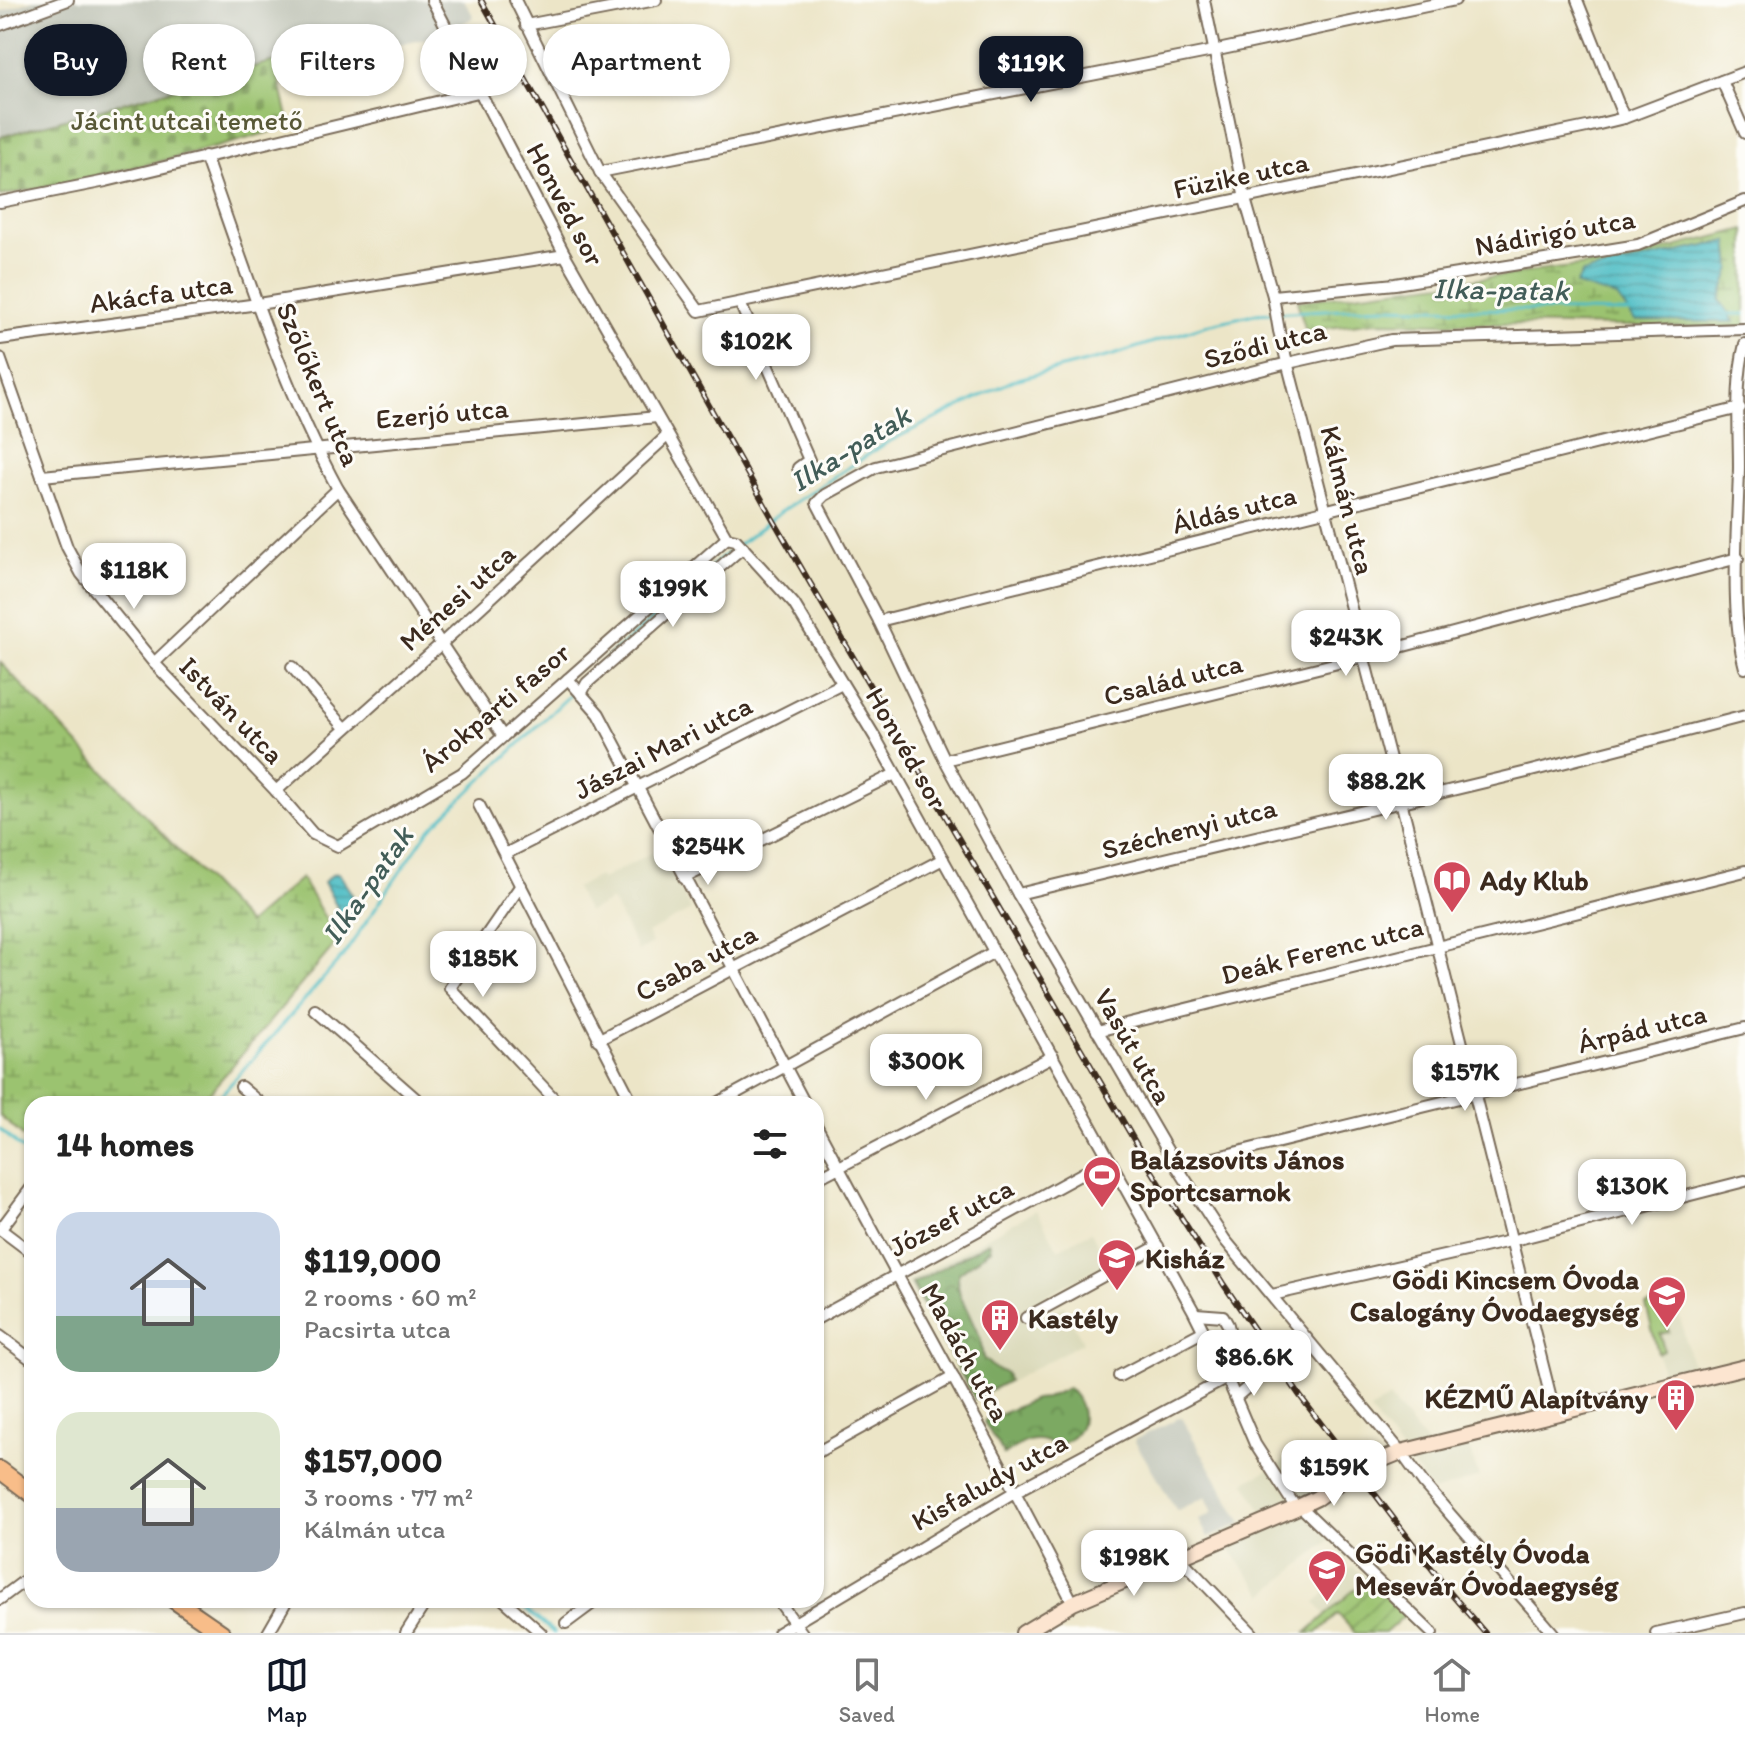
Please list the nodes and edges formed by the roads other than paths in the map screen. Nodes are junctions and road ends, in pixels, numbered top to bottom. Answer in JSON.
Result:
{"nodes":[{"id":1,"x":68,"y":0,"type":"edge"},
{"id":2,"x":432,"y":0,"type":"edge"},
{"id":3,"x":515,"y":0,"type":"edge"},
{"id":4,"x":656,"y":0,"type":"edge"},
{"id":5,"x":1204,"y":0,"type":"edge"},
{"id":6,"x":1455,"y":0,"type":"edge"},
{"id":7,"x":1577,"y":0,"type":"edge"},
{"id":8,"x":443,"y":24,"type":"edge"},
{"id":9,"x":526,"y":24,"type":"edge"},
{"id":10,"x":0,"y":25,"type":"edge"},
{"id":11,"x":527,"y":25,"type":"edge"},
{"id":12,"x":527,"y":27,"type":"edge"},
{"id":13,"x":1213,"y":51,"type":"junction"},
{"id":14,"x":1745,"y":72,"type":"edge"},
{"id":15,"x":1722,"y":81,"type":"junction"},
{"id":16,"x":461,"y":96,"type":"edge"},
{"id":17,"x":480,"y":96,"type":"edge"},
{"id":18,"x":1624,"y":118,"type":"junction"},
{"id":19,"x":1745,"y":133,"type":"edge"},
{"id":20,"x":205,"y":156,"type":"junction"},
{"id":21,"x":600,"y":172,"type":"junction"},
{"id":22,"x":1245,"y":199,"type":"junction"},
{"id":23,"x":1745,"y":201,"type":"edge"},
{"id":24,"x":0,"y":202,"type":"edge"},
{"id":25,"x":565,"y":255,"type":"junction"},
{"id":26,"x":1274,"y":302,"type":"junction"},
{"id":27,"x":740,"y":303,"type":"junction"},
{"id":28,"x":258,"y":304,"type":"junction"},
{"id":29,"x":1745,"y":329,"type":"edge"},
{"id":30,"x":0,"y":339,"type":"edge"},
{"id":31,"x":1745,"y":344,"type":"edge"},
{"id":32,"x":0,"y":358,"type":"edge"},
{"id":33,"x":1288,"y":363,"type":"junction"},
{"id":34,"x":1740,"y":408,"type":"junction"},
{"id":35,"x":657,"y":417,"type":"junction"},
{"id":36,"x":667,"y":436,"type":"junction"},
{"id":37,"x":317,"y":449,"type":"junction"},
{"id":38,"x":798,"y":468,"type":"dead end"},
{"id":39,"x":42,"y":476,"type":"junction"},
{"id":40,"x":338,"y":489,"type":"junction"},
{"id":41,"x":817,"y":503,"type":"joint"},
{"id":42,"x":1327,"y":511,"type":"junction"},
{"id":43,"x":737,"y":542,"type":"junction"},
{"id":44,"x":1738,"y":558,"type":"junction"},
{"id":45,"x":879,"y":621,"type":"junction"},
{"id":46,"x":1742,"y":634,"type":"edge"},
{"id":47,"x":442,"y":643,"type":"junction"},
{"id":48,"x":1362,"y":657,"type":"junction"},
{"id":49,"x":154,"y":663,"type":"junction"},
{"id":50,"x":292,"y":667,"type":"dead end"},
{"id":51,"x":1745,"y":668,"type":"edge"},
{"id":52,"x":842,"y":684,"type":"junction"},
{"id":53,"x":575,"y":687,"type":"junction"},
{"id":54,"x":1745,"y":716,"type":"edge"},
{"id":55,"x":345,"y":728,"type":"junction"},
{"id":56,"x":502,"y":735,"type":"junction"},
{"id":57,"x":945,"y":760,"type":"junction"},
{"id":58,"x":895,"y":774,"type":"junction"},
{"id":59,"x":636,"y":786,"type":"junction"},
{"id":60,"x":276,"y":791,"type":"junction"},
{"id":61,"x":1401,"y":801,"type":"junction"},
{"id":62,"x":479,"y":805,"type":"dead end"},
{"id":63,"x":313,"y":834,"type":"joint"},
{"id":64,"x":505,"y":854,"type":"junction"},
{"id":65,"x":943,"y":859,"type":"junction"},
{"id":66,"x":1745,"y":871,"type":"edge"},
{"id":67,"x":684,"y":878,"type":"junction"},
{"id":68,"x":521,"y":885,"type":"junction"},
{"id":69,"x":1018,"y":894,"type":"junction"},
{"id":70,"x":1435,"y":946,"type":"junction"},
{"id":71,"x":994,"y":952,"type":"junction"},
{"id":72,"x":732,"y":970,"type":"junction"},
{"id":73,"x":315,"y":1010,"type":"dead end"},
{"id":74,"x":1745,"y":1028,"type":"edge"},
{"id":75,"x":1097,"y":1031,"type":"junction"},
{"id":76,"x":598,"y":1040,"type":"junction"},
{"id":77,"x":1053,"y":1056,"type":"junction"},
{"id":78,"x":785,"y":1067,"type":"junction"},
{"id":79,"x":241,"y":1087,"type":"dead end"},
{"id":80,"x":1473,"y":1094,"type":"junction"},
{"id":81,"x":252,"y":1096,"type":"edge"},
{"id":82,"x":413,"y":1096,"type":"edge"},
{"id":83,"x":551,"y":1096,"type":"edge"},
{"id":84,"x":629,"y":1096,"type":"edge"},
{"id":85,"x":731,"y":1096,"type":"edge"},
{"id":86,"x":801,"y":1096,"type":"edge"},
{"id":87,"x":824,"y":1140,"type":"edge"},
{"id":88,"x":1109,"y":1159,"type":"junction"},
{"id":89,"x":838,"y":1167,"type":"junction"},
{"id":90,"x":1177,"y":1167,"type":"junction"},
{"id":91,"x":824,"y":1175,"type":"edge"},
{"id":92,"x":1745,"y":1181,"type":"edge"},
{"id":93,"x":24,"y":1198,"type":"edge"},
{"id":94,"x":0,"y":1229,"type":"edge"},
{"id":95,"x":1510,"y":1241,"type":"junction"},
{"id":96,"x":1158,"y":1246,"type":"junction"},
{"id":97,"x":24,"y":1247,"type":"edge"},
{"id":98,"x":896,"y":1274,"type":"junction"},
{"id":99,"x":1272,"y":1295,"type":"junction"},
{"id":100,"x":824,"y":1314,"type":"edge"},
{"id":101,"x":1196,"y":1314,"type":"junction"},
{"id":102,"x":1026,"y":1318,"type":"dead end"},
{"id":103,"x":1204,"y":1331,"type":"junction"},
{"id":104,"x":0,"y":1336,"type":"edge"},
{"id":105,"x":24,"y":1354,"type":"edge"},
{"id":106,"x":1745,"y":1367,"type":"edge"},
{"id":107,"x":1119,"y":1376,"type":"dead end"},
{"id":108,"x":953,"y":1377,"type":"junction"},
{"id":109,"x":1227,"y":1378,"type":"junction"},
{"id":110,"x":1236,"y":1397,"type":"junction"},
{"id":111,"x":1555,"y":1414,"type":"junction"},
{"id":112,"x":824,"y":1449,"type":"edge"},
{"id":113,"x":1401,"y":1452,"type":"junction"},
{"id":114,"x":0,"y":1470,"type":"edge"},
{"id":115,"x":24,"y":1488,"type":"edge"},
{"id":116,"x":1016,"y":1491,"type":"junction"},
{"id":117,"x":1298,"y":1507,"type":"junction"},
{"id":118,"x":1180,"y":1558,"type":"junction"},
{"id":119,"x":24,"y":1581,"type":"edge"},
{"id":120,"x":0,"y":1599,"type":"edge"},
{"id":121,"x":1073,"y":1603,"type":"junction"},
{"id":122,"x":824,"y":1604,"type":"edge"},
{"id":123,"x":186,"y":1608,"type":"edge"},
{"id":124,"x":282,"y":1608,"type":"edge"},
{"id":125,"x":422,"y":1608,"type":"edge"},
{"id":126,"x":513,"y":1608,"type":"edge"},
{"id":127,"x":586,"y":1608,"type":"edge"},
{"id":128,"x":784,"y":1608,"type":"edge"},
{"id":129,"x":818,"y":1608,"type":"edge"},
{"id":130,"x":1745,"y":1613,"type":"edge"},
{"id":131,"x":794,"y":1622,"type":"junction"},
{"id":132,"x":566,"y":1623,"type":"dead end"},
{"id":133,"x":222,"y":1633,"type":"edge"},
{"id":134,"x":268,"y":1633,"type":"edge"},
{"id":135,"x":406,"y":1633,"type":"edge"},
{"id":136,"x":541,"y":1633,"type":"edge"},
{"id":137,"x":778,"y":1633,"type":"edge"},
{"id":138,"x":802,"y":1633,"type":"edge"},
{"id":139,"x":1023,"y":1633,"type":"edge"},
{"id":140,"x":1252,"y":1633,"type":"edge"},
{"id":141,"x":1432,"y":1633,"type":"edge"},
{"id":142,"x":1553,"y":1633,"type":"edge"},
{"id":143,"x":1656,"y":1633,"type":"edge"}],
"edges":[{"from":1,"to":10,"type":"street"},
{"from":2,"to":8,"type":"street","name":"Honvéd sor"},
{"from":3,"to":9,"type":"street"},
{"from":4,"to":11,"type":"street"},
{"from":5,"to":13,"type":"street","name":"Kálmán utca"},
{"from":6,"to":13,"type":"street"},
{"from":7,"to":18,"type":"street"},
{"from":12,"to":21,"type":"street"},
{"from":13,"to":21,"type":"street"},
{"from":13,"to":22,"type":"street","name":"Kálmán utca"},
{"from":14,"to":15,"type":"street","name":"Füzike utca"},
{"from":15,"to":18,"type":"street","name":"Füzike utca"},
{"from":15,"to":19,"type":"street"},
{"from":16,"to":20,"type":"street"},
{"from":17,"to":25,"type":"street","name":"Honvéd sor"},
{"from":18,"to":22,"type":"street","name":"Füzike utca"},
{"from":20,"to":24,"type":"street"},
{"from":20,"to":28,"type":"street","name":"Szőlőkert utca"},
{"from":21,"to":27,"type":"street","name":"Füzike utca"},
{"from":22,"to":26,"type":"street","name":"Kálmán utca"},
{"from":22,"to":27,"type":"street","name":"Füzike utca"},
{"from":23,"to":26,"type":"street","name":"Nádirigó utca"},
{"from":25,"to":28,"type":"street","name":"Akácfa utca"},
{"from":25,"to":35,"type":"street","name":"Honvéd sor"},
{"from":26,"to":33,"type":"street","name":"Kálmán utca"},
{"from":27,"to":38,"type":"street"},
{"from":28,"to":30,"type":"street","name":"Akácfa utca"},
{"from":28,"to":37,"type":"street","name":"Szőlőkert utca"},
{"from":29,"to":33,"type":"street","name":"Sződi utca"},
{"from":31,"to":34,"type":"street"},
{"from":32,"to":39,"type":"street","name":"István utca"},
{"from":33,"to":41,"type":"street","name":"Sződi utca"},
{"from":33,"to":42,"type":"street","name":"Kálmán utca"},
{"from":34,"to":42,"type":"street","name":"Áldás utca"},
{"from":34,"to":44,"type":"street"},
{"from":35,"to":36,"type":"street","name":"Honvéd sor"},
{"from":35,"to":37,"type":"street","name":"Ezerjó utca"},
{"from":36,"to":43,"type":"street","name":"Honvéd sor"},
{"from":36,"to":47,"type":"street","name":"Ménesi utca"},
{"from":37,"to":39,"type":"street","name":"Ezerjó utca"},
{"from":37,"to":40,"type":"street","name":"Szőlőkert utca"},
{"from":39,"to":49,"type":"street","name":"István utca"},
{"from":40,"to":47,"type":"street","name":"Szőlőkert utca"},
{"from":40,"to":49,"type":"street"},
{"from":41,"to":45,"type":"street","name":"Vasút utca"},
{"from":42,"to":45,"type":"street","name":"Áldás utca"},
{"from":42,"to":48,"type":"street","name":"Kálmán utca"},
{"from":43,"to":52,"type":"street","name":"Honvéd sor"},
{"from":43,"to":53,"type":"street","name":"Árokparti fasor"},
{"from":43,"to":53,"type":"street","name":"Árokparti fasor"},
{"from":44,"to":46,"type":"street"},
{"from":44,"to":48,"type":"street","name":"Család utca"},
{"from":45,"to":57,"type":"street","name":"Vasút utca"},
{"from":46,"to":51,"type":"street"},
{"from":47,"to":55,"type":"street","name":"Ménesi utca"},
{"from":47,"to":56,"type":"street","name":"Szőlőkert utca"},
{"from":48,"to":57,"type":"street","name":"Család utca"},
{"from":48,"to":61,"type":"street","name":"Kálmán utca"},
{"from":49,"to":60,"type":"street","name":"István utca"},
{"from":50,"to":55,"type":"street"},
{"from":52,"to":58,"type":"street","name":"Honvéd sor"},
{"from":52,"to":59,"type":"street","name":"Jászai Mari utca"},
{"from":53,"to":56,"type":"street","name":"Árokparti fasor"},
{"from":53,"to":59,"type":"street"},
{"from":54,"to":61,"type":"street","name":"Széchenyi utca"},
{"from":55,"to":60,"type":"street","name":"Ménesi utca"},
{"from":56,"to":63,"type":"street","name":"Árokparti fasor"},
{"from":57,"to":69,"type":"street","name":"Vasút utca"},
{"from":58,"to":65,"type":"street","name":"Honvéd sor"},
{"from":58,"to":67,"type":"street"},
{"from":59,"to":64,"type":"street","name":"Jászai Mari utca"},
{"from":59,"to":67,"type":"street"},
{"from":60,"to":63,"type":"street","name":"István utca"},
{"from":61,"to":69,"type":"street","name":"Széchenyi utca"},
{"from":61,"to":70,"type":"street","name":"Kálmán utca"},
{"from":62,"to":64,"type":"street"},
{"from":64,"to":68,"type":"street"},
{"from":65,"to":71,"type":"street","name":"Honvéd sor"},
{"from":65,"to":72,"type":"street","name":"Csaba utca"},
{"from":66,"to":70,"type":"street","name":"Deák Ferenc utca"},
{"from":67,"to":72,"type":"street"},
{"from":68,"to":76,"type":"street"},
{"from":68,"to":83,"type":"street"},
{"from":69,"to":75,"type":"street","name":"Vasút utca"},
{"from":70,"to":75,"type":"street","name":"Deák Ferenc utca"},
{"from":70,"to":80,"type":"street","name":"Kálmán utca"},
{"from":71,"to":77,"type":"street","name":"Honvéd sor"},
{"from":71,"to":78,"type":"street"},
{"from":72,"to":76,"type":"street","name":"Csaba utca"},
{"from":72,"to":78,"type":"street"},
{"from":73,"to":82,"type":"street"},
{"from":74,"to":80,"type":"street","name":"Árpád utca"},
{"from":75,"to":90,"type":"street","name":"Vasút utca"},
{"from":76,"to":84,"type":"street"},
{"from":77,"to":88,"type":"street","name":"Honvéd sor"},
{"from":77,"to":89,"type":"street"},
{"from":78,"to":85,"type":"street"},
{"from":78,"to":86,"type":"street"},
{"from":79,"to":81,"type":"street"},
{"from":80,"to":90,"type":"street","name":"Árpád utca"},
{"from":80,"to":95,"type":"street","name":"Kálmán utca"},
{"from":87,"to":89,"type":"street","name":"Madách utca"},
{"from":88,"to":96,"type":"street","name":"Honvéd sor"},
{"from":88,"to":98,"type":"street","name":"József utca"},
{"from":89,"to":91,"type":"street"},
{"from":89,"to":98,"type":"street","name":"Madách utca"},
{"from":90,"to":99,"type":"street","name":"Vasút utca"},
{"from":92,"to":95,"type":"street"},
{"from":93,"to":94,"type":"street"},
{"from":94,"to":97,"type":"street"},
{"from":95,"to":99,"type":"street"},
{"from":95,"to":111,"type":"street","name":"Kálmán utca"},
{"from":96,"to":101,"type":"street","name":"Honvéd sor"},
{"from":96,"to":102,"type":"street"},
{"from":98,"to":100,"type":"street","name":"József utca"},
{"from":98,"to":108,"type":"street","name":"Madách utca"},
{"from":99,"to":113,"type":"street","name":"Vasút utca"},
{"from":101,"to":103,"type":"street","name":"Honvéd sor"},
{"from":101,"to":110,"type":"street"},
{"from":103,"to":107,"type":"street"},
{"from":103,"to":109,"type":"street","name":"Honvéd sor"},
{"from":104,"to":105,"type":"street"},
{"from":106,"to":111,"type":"street"},
{"from":108,"to":112,"type":"street"},
{"from":108,"to":116,"type":"street","name":"Madách utca"},
{"from":109,"to":110,"type":"street","name":"Honvéd sor"},
{"from":109,"to":116,"type":"street","name":"Kisfaludy utca"},
{"from":110,"to":117,"type":"street","name":"Honvéd sor"},
{"from":111,"to":113,"type":"street"},
{"from":113,"to":117,"type":"street"},
{"from":113,"to":142,"type":"street","name":"Vasút utca"},
{"from":114,"to":115,"type":"main road"},
{"from":116,"to":121,"type":"street","name":"Madách utca"},
{"from":116,"to":122,"type":"street","name":"Kisfaludy utca"},
{"from":117,"to":118,"type":"street"},
{"from":117,"to":141,"type":"street","name":"Honvéd sor"},
{"from":118,"to":121,"type":"street"},
{"from":118,"to":140,"type":"street"},
{"from":119,"to":120,"type":"street"},
{"from":121,"to":139,"type":"street"},
{"from":123,"to":133,"type":"main road"},
{"from":124,"to":134,"type":"street"},
{"from":125,"to":135,"type":"street"},
{"from":126,"to":136,"type":"street"},
{"from":127,"to":132,"type":"street"},
{"from":128,"to":131,"type":"street"},
{"from":129,"to":131,"type":"street","name":"Kisfaludy utca"},
{"from":130,"to":143,"type":"street"},
{"from":131,"to":137,"type":"street","name":"Kisfaludy utca"},
{"from":131,"to":138,"type":"street"}]}
